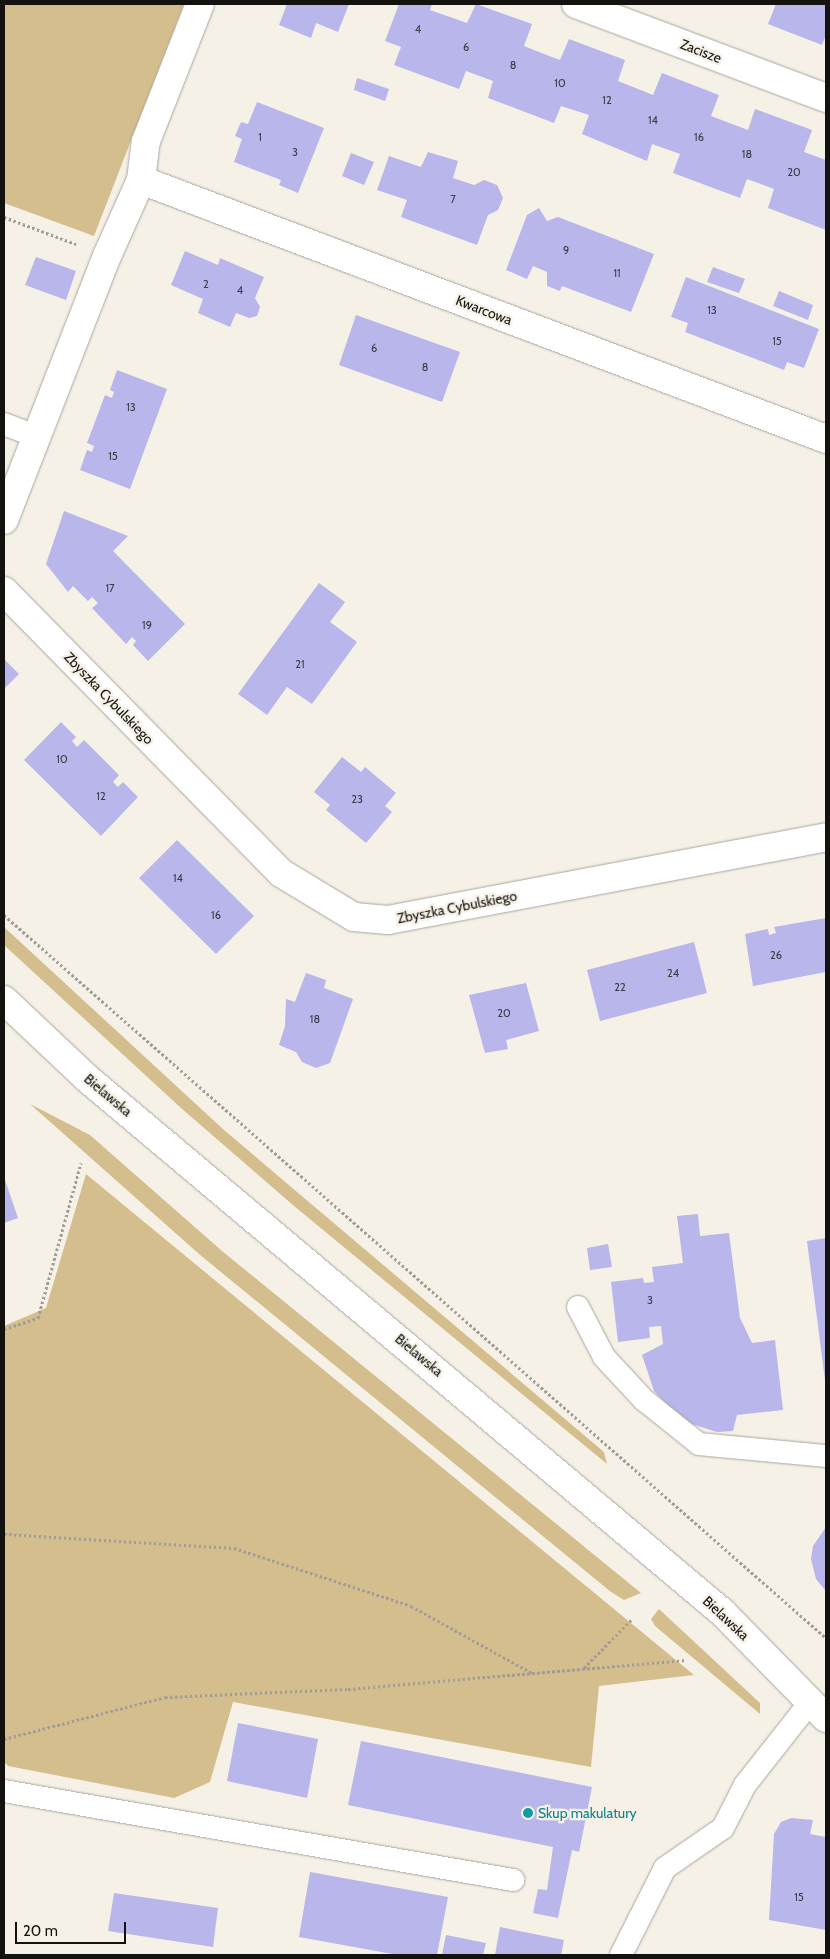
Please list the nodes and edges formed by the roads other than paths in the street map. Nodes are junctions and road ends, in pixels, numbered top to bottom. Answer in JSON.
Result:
{"nodes":[{"id":1,"x":200,"y":4,"type":"edge"},
{"id":2,"x":576,"y":4,"type":"edge"},
{"id":3,"x":826,"y":98,"type":"edge"},
{"id":4,"x":141,"y":180,"type":"junction"},
{"id":5,"x":4,"y":424,"type":"edge"},
{"id":6,"x":35,"y":436,"type":"junction"},
{"id":7,"x":826,"y":440,"type":"edge"},
{"id":8,"x":4,"y":520,"type":"edge"},
{"id":9,"x":4,"y":591,"type":"edge"},
{"id":10,"x":826,"y":837,"type":"edge"},
{"id":11,"x":4,"y":1000,"type":"edge"},
{"id":12,"x":578,"y":1306,"type":"dead end"},
{"id":13,"x":826,"y":1456,"type":"edge"},
{"id":14,"x":819,"y":1710,"type":"edge"},
{"id":15,"x":4,"y":1791,"type":"edge"},
{"id":16,"x":513,"y":1880,"type":"dead end"},
{"id":17,"x":621,"y":1955,"type":"edge"}],
"edges":[{"from":1,"to":4,"type":"street"},
{"from":2,"to":3,"type":"street","name":"Zacisze"},
{"from":4,"to":6,"type":"street"},
{"from":4,"to":7,"type":"street","name":"Kwarcowa"},
{"from":5,"to":6,"type":"lane"},
{"from":6,"to":8,"type":"street"},
{"from":9,"to":10,"type":"street","name":"Zbyszka Cybulskiego"},
{"from":11,"to":14,"type":"street","name":"Bielawska"},
{"from":12,"to":13,"type":"lane"},
{"from":14,"to":17,"type":"lane"},
{"from":15,"to":16,"type":"lane"}]}
